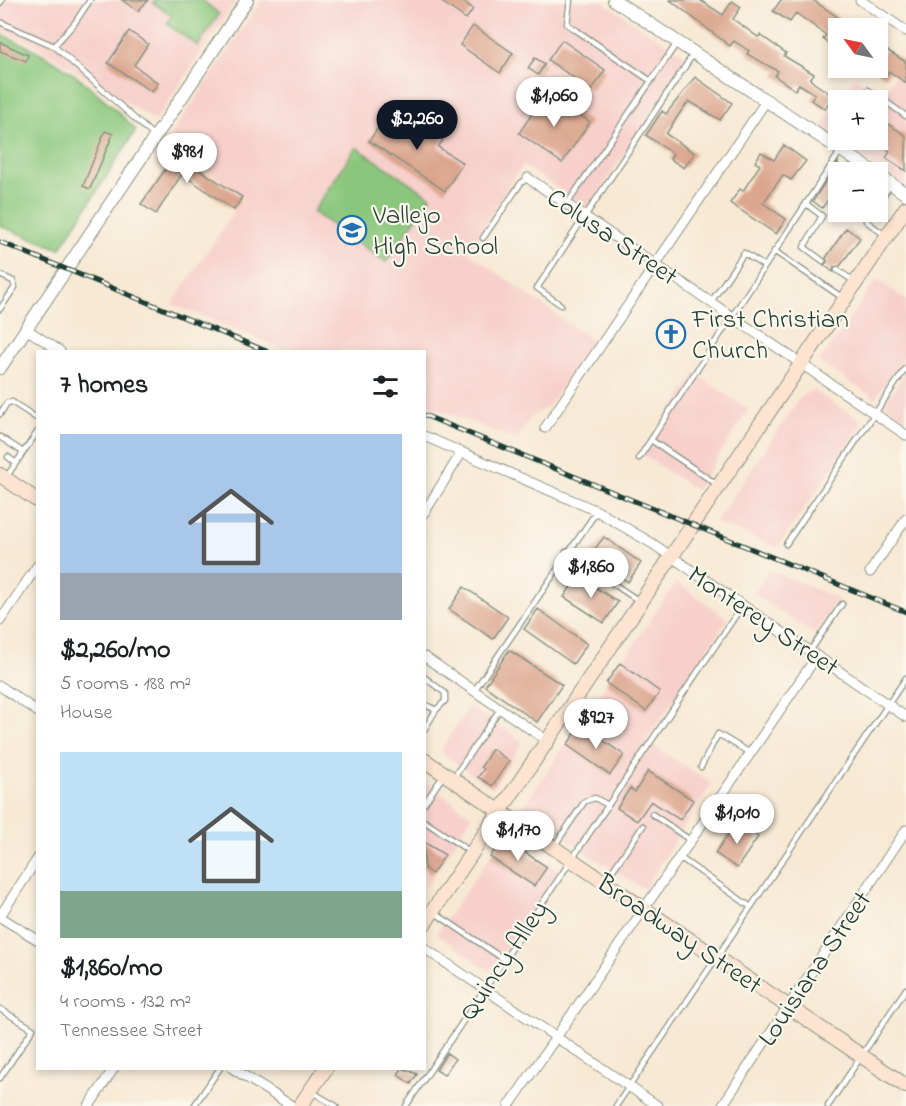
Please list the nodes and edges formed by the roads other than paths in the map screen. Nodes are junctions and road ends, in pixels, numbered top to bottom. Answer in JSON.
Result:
{"nodes":[{"id":1,"x":90,"y":0,"type":"edge"},
{"id":2,"x":247,"y":0,"type":"edge"},
{"id":3,"x":570,"y":0,"type":"edge"},
{"id":4,"x":860,"y":0,"type":"edge"},
{"id":5,"x":621,"y":2,"type":"edge"},
{"id":6,"x":0,"y":22,"type":"edge"},
{"id":7,"x":906,"y":31,"type":"edge"},
{"id":8,"x":677,"y":42,"type":"junction"},
{"id":9,"x":54,"y":46,"type":"junction"},
{"id":10,"x":694,"y":53,"type":"junction"},
{"id":11,"x":651,"y":81,"type":"junction"},
{"id":12,"x":766,"y":101,"type":"junction"},
{"id":13,"x":888,"y":103,"type":"edge"},
{"id":14,"x":906,"y":116,"type":"edge"},
{"id":15,"x":154,"y":136,"type":"junction"},
{"id":16,"x":828,"y":142,"type":"edge"},
{"id":17,"x":840,"y":150,"type":"joint"},
{"id":18,"x":858,"y":162,"type":"edge"},
{"id":19,"x":528,"y":178,"type":"joint"},
{"id":20,"x":888,"y":182,"type":"edge"},
{"id":21,"x":891,"y":184,"type":"junction"},
{"id":22,"x":888,"y":188,"type":"edge"},
{"id":23,"x":906,"y":194,"type":"edge"},
{"id":24,"x":806,"y":203,"type":"junction"},
{"id":25,"x":567,"y":204,"type":"junction"},
{"id":26,"x":906,"y":208,"type":"edge"},
{"id":27,"x":585,"y":217,"type":"junction"},
{"id":28,"x":867,"y":222,"type":"edge"},
{"id":29,"x":887,"y":236,"type":"junction"},
{"id":30,"x":483,"y":238,"type":"dead end"},
{"id":31,"x":774,"y":250,"type":"junction"},
{"id":32,"x":823,"y":261,"type":"dead end"},
{"id":33,"x":656,"y":265,"type":"junction"},
{"id":34,"x":764,"y":266,"type":"junction"},
{"id":35,"x":837,"y":270,"type":"dead end"},
{"id":36,"x":0,"y":275,"type":"edge"},
{"id":37,"x":856,"y":282,"type":"junction"},
{"id":38,"x":844,"y":299,"type":"junction"},
{"id":39,"x":711,"y":302,"type":"junction"},
{"id":40,"x":561,"y":305,"type":"dead end"},
{"id":41,"x":0,"y":309,"type":"edge"},
{"id":42,"x":730,"y":316,"type":"junction"},
{"id":43,"x":26,"y":329,"type":"junction"},
{"id":44,"x":58,"y":350,"type":"edge"},
{"id":45,"x":2,"y":361,"type":"edge"},
{"id":46,"x":801,"y":363,"type":"junction"},
{"id":47,"x":906,"y":368,"type":"edge"},
{"id":48,"x":0,"y":399,"type":"edge"},
{"id":49,"x":7,"y":403,"type":"junction"},
{"id":50,"x":0,"y":414,"type":"edge"},
{"id":51,"x":875,"y":414,"type":"junction"},
{"id":52,"x":36,"y":418,"type":"edge"},
{"id":53,"x":545,"y":428,"type":"dead end"},
{"id":54,"x":36,"y":433,"type":"edge"},
{"id":55,"x":906,"y":435,"type":"edge"},
{"id":56,"x":0,"y":437,"type":"edge"},
{"id":57,"x":426,"y":437,"type":"edge"},
{"id":58,"x":651,"y":440,"type":"junction"},
{"id":59,"x":23,"y":452,"type":"junction"},
{"id":60,"x":462,"y":452,"type":"junction"},
{"id":61,"x":8,"y":457,"type":"dead end"},
{"id":62,"x":639,"y":458,"type":"dead end"},
{"id":63,"x":16,"y":463,"type":"junction"},
{"id":64,"x":3,"y":477,"type":"edge"},
{"id":65,"x":718,"y":485,"type":"junction"},
{"id":66,"x":36,"y":500,"type":"edge"},
{"id":67,"x":426,"y":510,"type":"edge"},
{"id":68,"x":597,"y":510,"type":"junction"},
{"id":69,"x":906,"y":519,"type":"edge"},
{"id":70,"x":786,"y":544,"type":"dead end"},
{"id":71,"x":566,"y":552,"type":"junction"},
{"id":72,"x":670,"y":556,"type":"junction"},
{"id":73,"x":36,"y":568,"type":"edge"},
{"id":74,"x":870,"y":572,"type":"dead end"},
{"id":75,"x":640,"y":602,"type":"junction"},
{"id":76,"x":842,"y":604,"type":"dead end"},
{"id":77,"x":742,"y":606,"type":"junction"},
{"id":78,"x":0,"y":621,"type":"edge"},
{"id":79,"x":814,"y":653,"type":"junction"},
{"id":80,"x":426,"y":658,"type":"edge"},
{"id":81,"x":906,"y":678,"type":"edge"},
{"id":82,"x":426,"y":679,"type":"edge"},
{"id":83,"x":0,"y":686,"type":"edge"},
{"id":84,"x":474,"y":691,"type":"junction"},
{"id":85,"x":426,"y":705,"type":"edge"},
{"id":86,"x":887,"y":705,"type":"junction"},
{"id":87,"x":500,"y":708,"type":"junction"},
{"id":88,"x":436,"y":710,"type":"junction"},
{"id":89,"x":36,"y":711,"type":"edge"},
{"id":90,"x":906,"y":717,"type":"edge"},
{"id":91,"x":426,"y":727,"type":"edge"},
{"id":92,"x":546,"y":740,"type":"junction"},
{"id":93,"x":750,"y":753,"type":"junction"},
{"id":94,"x":426,"y":764,"type":"edge"},
{"id":95,"x":701,"y":767,"type":"dead end"},
{"id":96,"x":449,"y":776,"type":"junction"},
{"id":97,"x":426,"y":802,"type":"edge"},
{"id":98,"x":608,"y":804,"type":"junction"},
{"id":99,"x":499,"y":810,"type":"junction"},
{"id":100,"x":652,"y":814,"type":"dead end"},
{"id":101,"x":426,"y":822,"type":"edge"},
{"id":102,"x":643,"y":826,"type":"dead end"},
{"id":103,"x":906,"y":830,"type":"edge"},
{"id":104,"x":690,"y":840,"type":"junction"},
{"id":105,"x":554,"y":847,"type":"junction"},
{"id":106,"x":471,"y":853,"type":"junction"},
{"id":107,"x":679,"y":857,"type":"junction"},
{"id":108,"x":571,"y":859,"type":"junction"},
{"id":109,"x":36,"y":861,"type":"edge"},
{"id":110,"x":604,"y":882,"type":"junction"},
{"id":111,"x":751,"y":907,"type":"junction"},
{"id":112,"x":644,"y":908,"type":"junction"},
{"id":113,"x":433,"y":911,"type":"junction"},
{"id":114,"x":0,"y":916,"type":"edge"},
{"id":115,"x":426,"y":921,"type":"edge"},
{"id":116,"x":36,"y":939,"type":"edge"},
{"id":117,"x":426,"y":949,"type":"edge"},
{"id":118,"x":717,"y":957,"type":"junction"},
{"id":119,"x":505,"y":960,"type":"junction"},
{"id":120,"x":486,"y":989,"type":"junction"},
{"id":121,"x":906,"y":989,"type":"edge"},
{"id":122,"x":789,"y":1006,"type":"junction"},
{"id":123,"x":0,"y":1009,"type":"edge"},
{"id":124,"x":556,"y":1036,"type":"junction"},
{"id":125,"x":861,"y":1056,"type":"junction"},
{"id":126,"x":113,"y":1070,"type":"edge"},
{"id":127,"x":218,"y":1070,"type":"edge"},
{"id":128,"x":235,"y":1070,"type":"edge"},
{"id":129,"x":325,"y":1070,"type":"edge"},
{"id":130,"x":0,"y":1078,"type":"edge"},
{"id":131,"x":629,"y":1086,"type":"junction"},
{"id":132,"x":906,"y":1086,"type":"edge"},
{"id":133,"x":311,"y":1091,"type":"junction"},
{"id":134,"x":88,"y":1106,"type":"edge"},
{"id":135,"x":194,"y":1106,"type":"edge"},
{"id":136,"x":292,"y":1106,"type":"edge"},
{"id":137,"x":300,"y":1106,"type":"edge"},
{"id":138,"x":336,"y":1106,"type":"edge"},
{"id":139,"x":406,"y":1106,"type":"edge"},
{"id":140,"x":509,"y":1106,"type":"edge"},
{"id":141,"x":616,"y":1106,"type":"edge"},
{"id":142,"x":658,"y":1106,"type":"edge"},
{"id":143,"x":722,"y":1106,"type":"edge"},
{"id":144,"x":828,"y":1106,"type":"edge"}],
"edges":[{"from":1,"to":9,"type":"lane"},
{"from":2,"to":15,"type":"street"},
{"from":3,"to":11,"type":"lane"},
{"from":4,"to":7,"type":"street"},
{"from":5,"to":8,"type":"street"},
{"from":6,"to":9,"type":"lane"},
{"from":8,"to":10,"type":"street"},
{"from":8,"to":11,"type":"lane"},
{"from":9,"to":15,"type":"lane"},
{"from":10,"to":12,"type":"street"},
{"from":10,"to":27,"type":"lane"},
{"from":11,"to":25,"type":"lane"},
{"from":12,"to":16,"type":"street"},
{"from":12,"to":33,"type":"street"},
{"from":13,"to":14,"type":"lane"},
{"from":15,"to":43,"type":"street"},
{"from":17,"to":18,"type":"street"},
{"from":17,"to":24,"type":"lane"},
{"from":19,"to":25,"type":"street","name":"Colusa Street"},
{"from":19,"to":30,"type":"lane"},
{"from":20,"to":21,"type":"street"},
{"from":21,"to":22,"type":"lane"},
{"from":21,"to":23,"type":"street"},
{"from":24,"to":31,"type":"lane"},
{"from":24,"to":32,"type":"lane"},
{"from":25,"to":27,"type":"street","name":"Colusa Street"},
{"from":26,"to":29,"type":"main road"},
{"from":27,"to":33,"type":"street","name":"Colusa Street"},
{"from":27,"to":40,"type":"lane"},
{"from":28,"to":29,"type":"lane"},
{"from":29,"to":37,"type":"main road"},
{"from":31,"to":34,"type":"lane"},
{"from":31,"to":38,"type":"lane"},
{"from":33,"to":39,"type":"street","name":"Colusa Street"},
{"from":33,"to":53,"type":"street"},
{"from":34,"to":39,"type":"lane"},
{"from":34,"to":42,"type":"lane"},
{"from":35,"to":37,"type":"lane"},
{"from":36,"to":41,"type":"lane"},
{"from":37,"to":38,"type":"main road"},
{"from":38,"to":46,"type":"main road"},
{"from":39,"to":42,"type":"street","name":"Colusa Street"},
{"from":42,"to":46,"type":"street","name":"Colusa Street"},
{"from":42,"to":58,"type":"lane"},
{"from":43,"to":44,"type":"street"},
{"from":43,"to":45,"type":"street"},
{"from":46,"to":51,"type":"street","name":"Colusa Street"},
{"from":46,"to":65,"type":"main road"},
{"from":47,"to":51,"type":"lane"},
{"from":48,"to":49,"type":"lane"},
{"from":49,"to":50,"type":"lane"},
{"from":49,"to":52,"type":"lane"},
{"from":51,"to":55,"type":"street","name":"Colusa Street"},
{"from":51,"to":70,"type":"lane"},
{"from":54,"to":59,"type":"lane"},
{"from":56,"to":59,"type":"lane"},
{"from":57,"to":60,"type":"street","name":"Monterey Street"},
{"from":58,"to":62,"type":"lane"},
{"from":58,"to":65,"type":"lane"},
{"from":59,"to":63,"type":"lane"},
{"from":60,"to":67,"type":"street"},
{"from":60,"to":68,"type":"street","name":"Monterey Street"},
{"from":61,"to":63,"type":"lane"},
{"from":63,"to":64,"type":"lane"},
{"from":64,"to":66,"type":"main road"},
{"from":65,"to":72,"type":"main road"},
{"from":68,"to":71,"type":"lane"},
{"from":68,"to":72,"type":"street","name":"Monterey Street"},
{"from":69,"to":74,"type":"street"},
{"from":71,"to":75,"type":"lane"},
{"from":71,"to":84,"type":"lane"},
{"from":72,"to":75,"type":"main road"},
{"from":72,"to":77,"type":"street","name":"Monterey Street"},
{"from":73,"to":78,"type":"street"},
{"from":75,"to":92,"type":"main road"},
{"from":76,"to":79,"type":"lane"},
{"from":77,"to":79,"type":"street","name":"Monterey Street"},
{"from":77,"to":98,"type":"lane","name":"Quincy Alley"},
{"from":79,"to":86,"type":"street","name":"Monterey Street"},
{"from":79,"to":93,"type":"street"},
{"from":80,"to":84,"type":"street"},
{"from":81,"to":86,"type":"lane"},
{"from":82,"to":88,"type":"lane"},
{"from":83,"to":89,"type":"street"},
{"from":84,"to":87,"type":"street"},
{"from":85,"to":88,"type":"lane"},
{"from":86,"to":90,"type":"street","name":"Monterey Street"},
{"from":86,"to":111,"type":"lane"},
{"from":87,"to":92,"type":"street"},
{"from":87,"to":96,"type":"lane"},
{"from":88,"to":91,"type":"lane"},
{"from":92,"to":99,"type":"main road"},
{"from":93,"to":95,"type":"lane"},
{"from":93,"to":104,"type":"street"},
{"from":94,"to":96,"type":"main road","name":"Broadway Street"},
{"from":96,"to":97,"type":"lane"},
{"from":96,"to":99,"type":"main road","name":"Broadway Street"},
{"from":98,"to":105,"type":"lane"},
{"from":98,"to":108,"type":"lane","name":"Quincy Alley"},
{"from":99,"to":105,"type":"main road","name":"Broadway Street"},
{"from":99,"to":106,"type":"main road"},
{"from":100,"to":104,"type":"lane"},
{"from":101,"to":106,"type":"lane"},
{"from":102,"to":110,"type":"lane"},
{"from":103,"to":122,"type":"street","name":"Louisiana Street"},
{"from":104,"to":107,"type":"street"},
{"from":105,"to":108,"type":"main road","name":"Broadway Street"},
{"from":106,"to":113,"type":"main road"},
{"from":107,"to":111,"type":"lane"},
{"from":107,"to":112,"type":"street"},
{"from":108,"to":110,"type":"main road","name":"Broadway Street"},
{"from":108,"to":119,"type":"lane","name":"Quincy Alley"},
{"from":109,"to":114,"type":"street"},
{"from":110,"to":112,"type":"main road","name":"Broadway Street"},
{"from":111,"to":118,"type":"lane"},
{"from":112,"to":118,"type":"main road","name":"Broadway Street"},
{"from":112,"to":124,"type":"street"},
{"from":113,"to":115,"type":"main road"},
{"from":113,"to":119,"type":"lane"},
{"from":114,"to":116,"type":"street"},
{"from":117,"to":120,"type":"street"},
{"from":118,"to":122,"type":"main road","name":"Broadway Street"},
{"from":118,"to":131,"type":"lane"},
{"from":119,"to":120,"type":"lane","name":"Quincy Alley"},
{"from":120,"to":124,"type":"street"},
{"from":120,"to":139,"type":"lane","name":"Quincy Alley"},
{"from":121,"to":125,"type":"lane"},
{"from":122,"to":125,"type":"main road","name":"Broadway Street"},
{"from":122,"to":143,"type":"street","name":"Louisiana Street"},
{"from":123,"to":130,"type":"lane"},
{"from":124,"to":131,"type":"street"},
{"from":124,"to":140,"type":"street"},
{"from":125,"to":132,"type":"main road","name":"Broadway Street"},
{"from":125,"to":144,"type":"lane"},
{"from":126,"to":134,"type":"street"},
{"from":127,"to":135,"type":"lane"},
{"from":128,"to":136,"type":"street"},
{"from":129,"to":133,"type":"main road"},
{"from":131,"to":141,"type":"lane"},
{"from":131,"to":142,"type":"street"},
{"from":133,"to":137,"type":"main road"},
{"from":133,"to":138,"type":"lane"}]}
